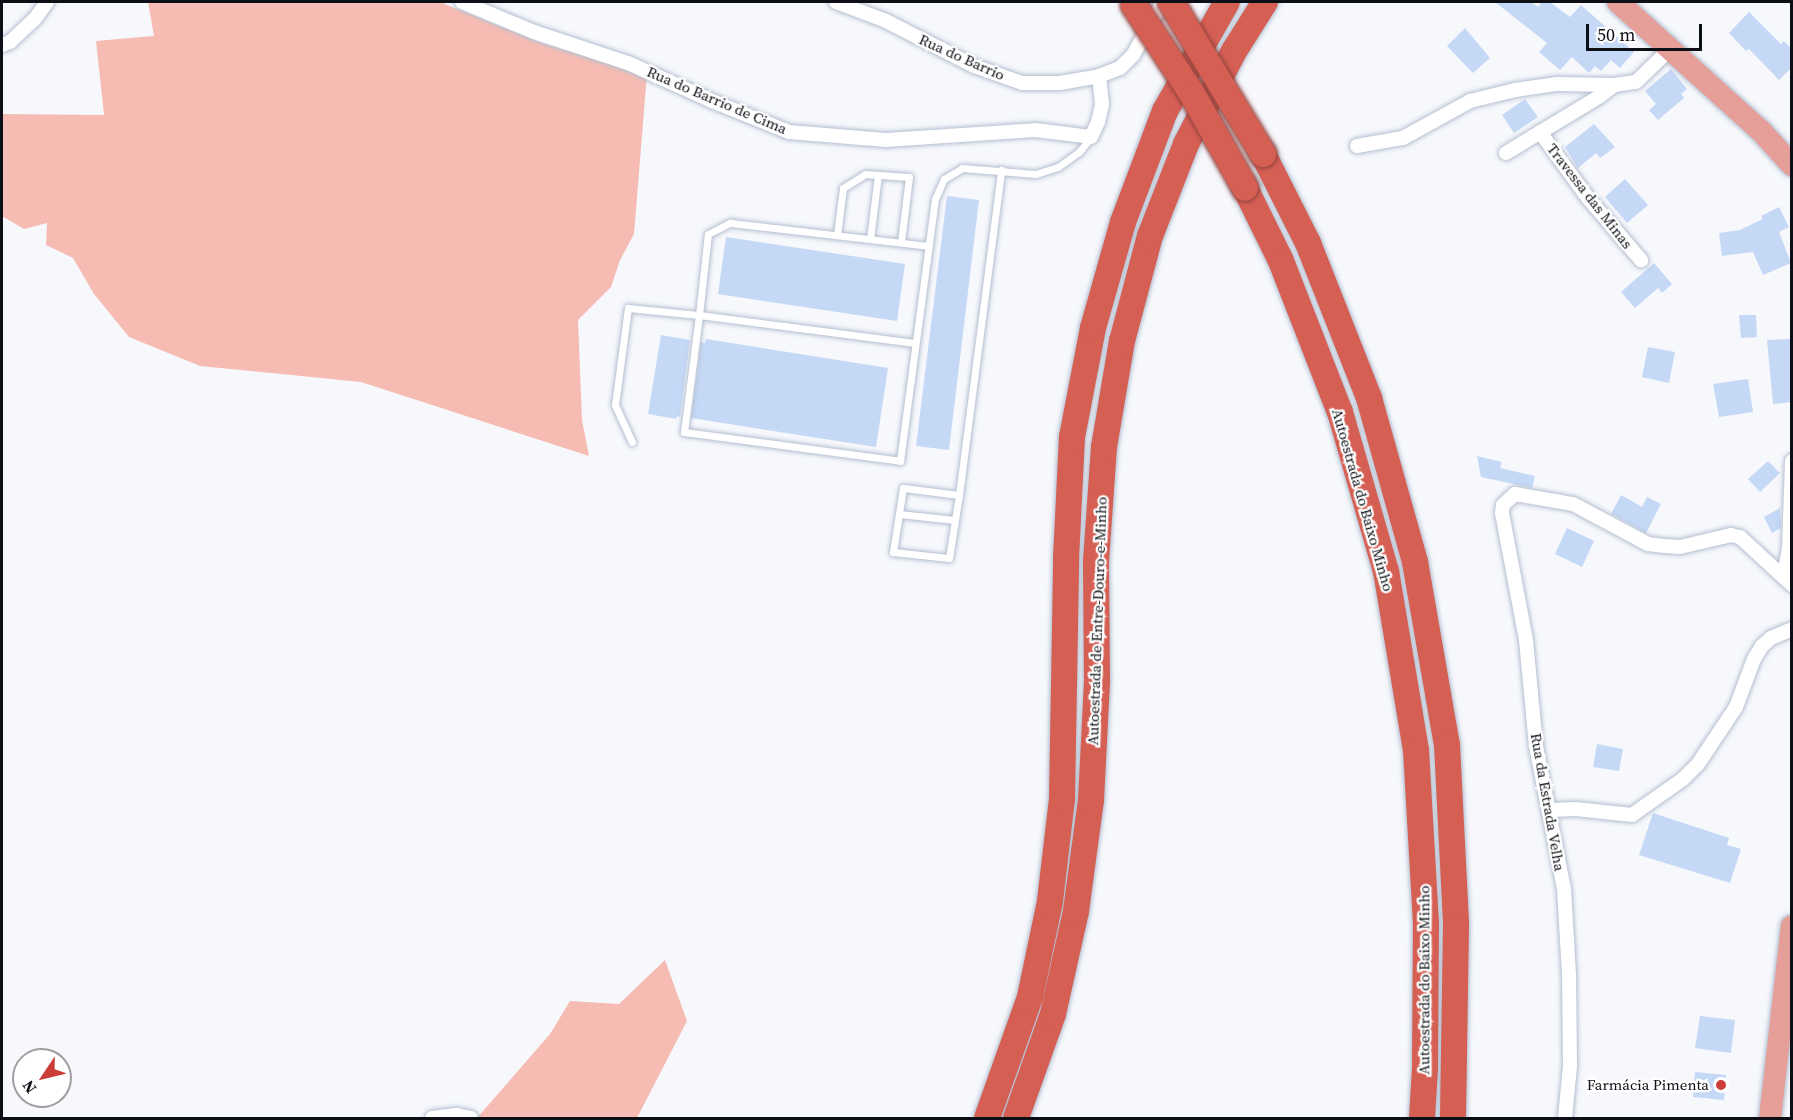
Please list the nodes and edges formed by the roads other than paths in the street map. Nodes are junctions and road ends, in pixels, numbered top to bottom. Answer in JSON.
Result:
{"nodes":[{"id":1,"x":47,"y":2,"type":"edge"},
{"id":2,"x":462,"y":2,"type":"edge"},
{"id":3,"x":836,"y":2,"type":"edge"},
{"id":4,"x":1163,"y":2,"type":"edge"},
{"id":5,"x":1171,"y":2,"type":"edge"},
{"id":6,"x":1227,"y":2,"type":"edge"},
{"id":7,"x":1265,"y":2,"type":"edge"},
{"id":8,"x":1618,"y":2,"type":"edge"},
{"id":9,"x":1133,"y":3,"type":"edge"},
{"id":10,"x":2,"y":45,"type":"edge"},
{"id":11,"x":1670,"y":49,"type":"junction"},
{"id":12,"x":1099,"y":76,"type":"junction"},
{"id":13,"x":1614,"y":85,"type":"junction"},
{"id":14,"x":1540,"y":132,"type":"junction"},
{"id":15,"x":1091,"y":137,"type":"junction"},
{"id":16,"x":1357,"y":146,"type":"dead end"},
{"id":17,"x":1506,"y":153,"type":"dead end"},
{"id":18,"x":1791,"y":165,"type":"edge"},
{"id":19,"x":1001,"y":170,"type":"junction"},
{"id":20,"x":878,"y":175,"type":"junction"},
{"id":21,"x":837,"y":235,"type":"junction"},
{"id":22,"x":870,"y":239,"type":"junction"},
{"id":23,"x":901,"y":242,"type":"junction"},
{"id":24,"x":929,"y":246,"type":"junction"},
{"id":25,"x":1641,"y":260,"type":"dead end"},
{"id":26,"x":699,"y":315,"type":"junction"},
{"id":27,"x":915,"y":343,"type":"junction"},
{"id":28,"x":632,"y":442,"type":"dead end"},
{"id":29,"x":1791,"y":460,"type":"edge"},
{"id":30,"x":959,"y":495,"type":"junction"},
{"id":31,"x":899,"y":514,"type":"junction"},
{"id":32,"x":955,"y":520,"type":"junction"},
{"id":33,"x":1788,"y":581,"type":"edge"},
{"id":34,"x":1791,"y":629,"type":"edge"},
{"id":35,"x":1550,"y":810,"type":"junction"},
{"id":36,"x":1791,"y":926,"type":"edge"},
{"id":37,"x":432,"y":1119,"type":"edge"},
{"id":38,"x":471,"y":1119,"type":"edge"},
{"id":39,"x":987,"y":1119,"type":"edge"},
{"id":40,"x":1016,"y":1119,"type":"edge"},
{"id":41,"x":1422,"y":1119,"type":"edge"},
{"id":42,"x":1453,"y":1119,"type":"edge"},
{"id":43,"x":1565,"y":1119,"type":"edge"},
{"id":44,"x":1770,"y":1119,"type":"edge"}],
"edges":[{"from":1,"to":10,"type":"street"},
{"from":2,"to":15,"type":"street","name":"Rua do Barrio de Cima"},
{"from":3,"to":12,"type":"street","name":"Rua do Barrio"},
{"from":4,"to":12,"type":"street","name":"Rua do Barrio"},
{"from":5,"to":42,"type":"highway","name":"Autoestrada do Baixo Minho","bridge":true},
{"from":6,"to":39,"type":"highway","name":"Autoestrada de Entre-Douro-e-Minho"},
{"from":7,"to":40,"type":"highway","name":"Autoestrada de Entre-Douro-e-Minho"},
{"from":8,"to":11,"type":"main road"},
{"from":9,"to":41,"type":"highway","name":"Autoestrada do Baixo Minho","bridge":true},
{"from":11,"to":13,"type":"street"},
{"from":11,"to":18,"type":"main road"},
{"from":12,"to":15,"type":"street"},
{"from":13,"to":14,"type":"street","name":"Travessa das Minas"},
{"from":13,"to":16,"type":"street"},
{"from":14,"to":17,"type":"street","name":"Travessa das Minas"},
{"from":14,"to":25,"type":"street","name":"Travessa das Minas"},
{"from":15,"to":19,"type":"lane"},
{"from":19,"to":24,"type":"lane"},
{"from":19,"to":30,"type":"lane"},
{"from":20,"to":21,"type":"lane"},
{"from":20,"to":22,"type":"lane"},
{"from":20,"to":23,"type":"lane"},
{"from":21,"to":22,"type":"lane"},
{"from":21,"to":26,"type":"lane"},
{"from":22,"to":23,"type":"lane"},
{"from":23,"to":24,"type":"lane"},
{"from":24,"to":27,"type":"lane"},
{"from":26,"to":27,"type":"lane"},
{"from":26,"to":27,"type":"lane"},
{"from":26,"to":28,"type":"lane"},
{"from":29,"to":33,"type":"street"},
{"from":30,"to":31,"type":"lane"},
{"from":30,"to":32,"type":"lane"},
{"from":31,"to":32,"type":"lane"},
{"from":31,"to":32,"type":"lane"},
{"from":33,"to":35,"type":"street","name":"Rua da Estrada Velha"},
{"from":34,"to":35,"type":"street"},
{"from":35,"to":43,"type":"street","name":"Rua da Estrada Velha"},
{"from":36,"to":44,"type":"main road"},
{"from":37,"to":38,"type":"street"}]}
